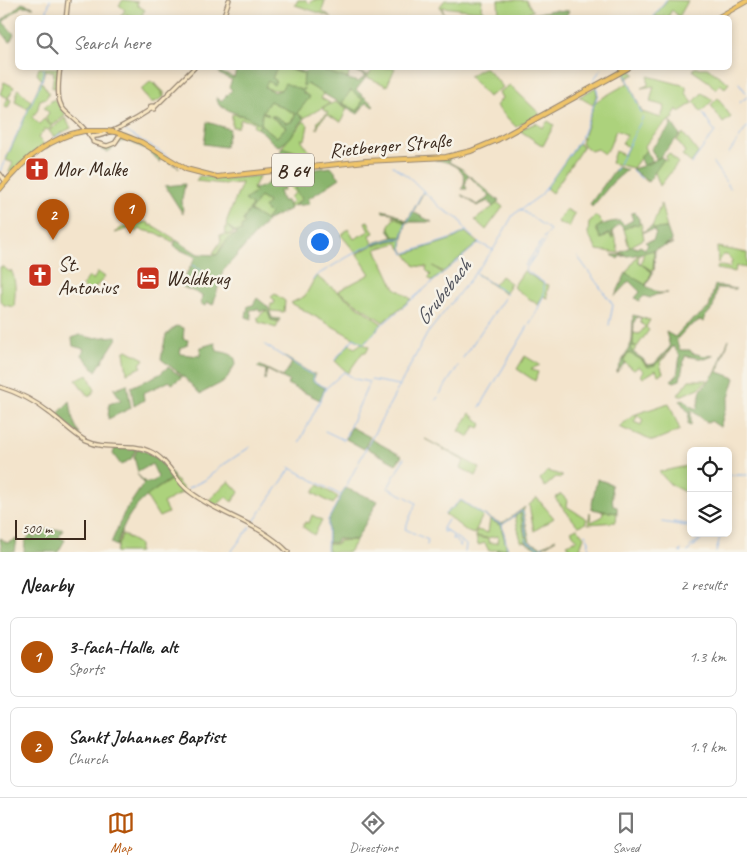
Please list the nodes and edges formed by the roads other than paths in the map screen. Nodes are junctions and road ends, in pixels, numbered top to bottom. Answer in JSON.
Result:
{"nodes":[{"id":1,"x":68,"y":0,"type":"edge"},
{"id":2,"x":229,"y":0,"type":"edge"},
{"id":3,"x":747,"y":0,"type":"edge"},
{"id":4,"x":66,"y":15,"type":"edge"},
{"id":5,"x":224,"y":15,"type":"edge"},
{"id":6,"x":721,"y":15,"type":"edge"},
{"id":7,"x":60,"y":70,"type":"edge"},
{"id":8,"x":192,"y":70,"type":"edge"},
{"id":9,"x":624,"y":70,"type":"edge"},
{"id":10,"x":105,"y":132,"type":"junction"},
{"id":11,"x":118,"y":136,"type":"junction"},
{"id":12,"x":95,"y":139,"type":"junction"},
{"id":13,"x":376,"y":156,"type":"dead end"},
{"id":14,"x":381,"y":160,"type":"junction"},
{"id":15,"x":1,"y":175,"type":"edge"},
{"id":16,"x":12,"y":175,"type":"junction"},
{"id":17,"x":6,"y":182,"type":"junction"},
{"id":18,"x":0,"y":189,"type":"edge"},
{"id":19,"x":0,"y":387,"type":"edge"},
{"id":20,"x":288,"y":552,"type":"edge"}],
"edges":[{"from":1,"to":4,"type":"main road"},
{"from":2,"to":5,"type":"main road"},
{"from":3,"to":6,"type":"main road"},
{"from":7,"to":12,"type":"main road"},
{"from":8,"to":10,"type":"main road"},
{"from":9,"to":14,"type":"main road","name":"Rietberger Straße","number":"B 64"},
{"from":10,"to":11,"type":"main road","number":"B 64","bridge":true},
{"from":10,"to":12,"type":"main road"},
{"from":10,"to":16,"type":"main road","number":"B 64"},
{"from":11,"to":12,"type":"main road"},
{"from":11,"to":14,"type":"main road","name":"Rietberger Straße","number":"B 64"},
{"from":13,"to":14,"type":"main road"},
{"from":15,"to":16,"type":"main road"},
{"from":15,"to":17,"type":"main road"},
{"from":16,"to":17,"type":"main road","number":"B 64"},
{"from":17,"to":18,"type":"main road","number":"B 64"},
{"from":19,"to":20,"type":"main road"}]}
